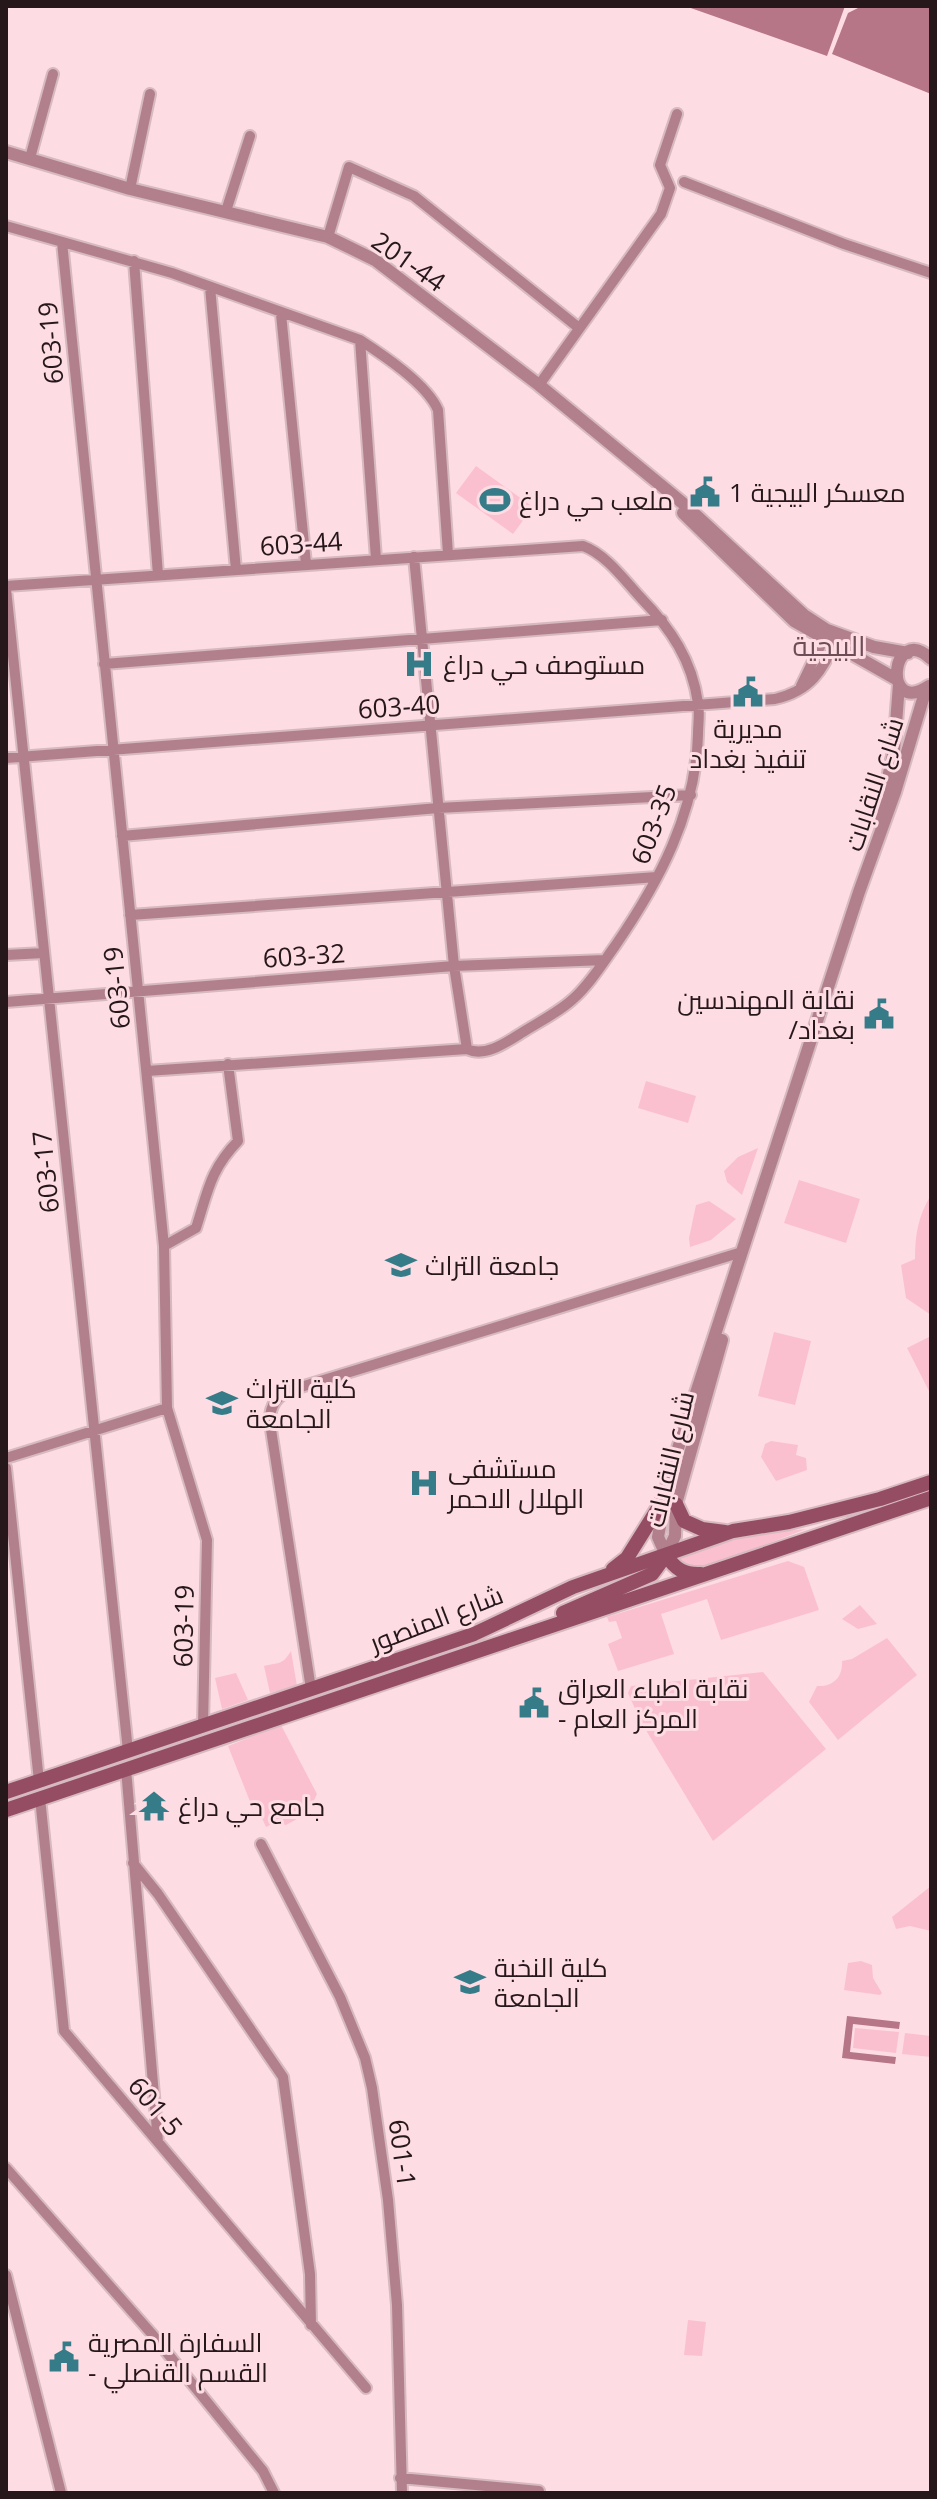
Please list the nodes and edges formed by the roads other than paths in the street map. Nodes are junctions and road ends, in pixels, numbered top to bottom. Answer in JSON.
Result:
{"nodes":[{"id":1,"x":53,"y":74,"type":"dead end"},
{"id":2,"x":150,"y":94,"type":"dead end"},
{"id":3,"x":677,"y":114,"type":"dead end"},
{"id":4,"x":250,"y":136,"type":"dead end"},
{"id":5,"x":6,"y":152,"type":"edge"},
{"id":6,"x":30,"y":158,"type":"junction"},
{"id":7,"x":684,"y":182,"type":"dead end"},
{"id":8,"x":130,"y":189,"type":"junction"},
{"id":9,"x":226,"y":211,"type":"junction"},
{"id":10,"x":6,"y":226,"type":"edge"},
{"id":11,"x":328,"y":237,"type":"junction"},
{"id":12,"x":62,"y":242,"type":"junction"},
{"id":13,"x":134,"y":261,"type":"junction"},
{"id":14,"x":931,"y":273,"type":"edge"},
{"id":15,"x":210,"y":287,"type":"junction"},
{"id":16,"x":281,"y":314,"type":"junction"},
{"id":17,"x":579,"y":328,"type":"junction"},
{"id":18,"x":360,"y":340,"type":"junction"},
{"id":19,"x":539,"y":385,"type":"junction"},
{"id":20,"x":597,"y":553,"type":"joint"},
{"id":21,"x":448,"y":554,"type":"junction"},
{"id":22,"x":414,"y":557,"type":"junction"},
{"id":23,"x":376,"y":559,"type":"junction"},
{"id":24,"x":306,"y":564,"type":"junction"},
{"id":25,"x":236,"y":570,"type":"junction"},
{"id":26,"x":158,"y":575,"type":"junction"},
{"id":27,"x":95,"y":580,"type":"junction"},
{"id":28,"x":6,"y":588,"type":"edge"},
{"id":29,"x":662,"y":620,"type":"junction"},
{"id":30,"x":831,"y":637,"type":"junction"},
{"id":31,"x":422,"y":639,"type":"junction"},
{"id":32,"x":908,"y":653,"type":"junction"},
{"id":33,"x":931,"y":659,"type":"edge"},
{"id":34,"x":104,"y":664,"type":"junction"},
{"id":35,"x":898,"y":682,"type":"junction"},
{"id":36,"x":928,"y":686,"type":"edge"},
{"id":37,"x":699,"y":704,"type":"junction"},
{"id":38,"x":430,"y":725,"type":"junction"},
{"id":39,"x":112,"y":750,"type":"junction"},
{"id":40,"x":24,"y":757,"type":"junction"},
{"id":41,"x":6,"y":758,"type":"edge"},
{"id":42,"x":691,"y":795,"type":"junction"},
{"id":43,"x":438,"y":808,"type":"junction"},
{"id":44,"x":122,"y":836,"type":"junction"},
{"id":45,"x":657,"y":877,"type":"junction"},
{"id":46,"x":446,"y":891,"type":"junction"},
{"id":47,"x":859,"y":892,"type":"junction"},
{"id":48,"x":130,"y":915,"type":"junction"},
{"id":49,"x":44,"y":953,"type":"junction"},
{"id":50,"x":6,"y":955,"type":"edge"},
{"id":51,"x":605,"y":960,"type":"junction"},
{"id":52,"x":454,"y":966,"type":"junction"},
{"id":53,"x":138,"y":990,"type":"junction"},
{"id":54,"x":49,"y":998,"type":"junction"},
{"id":55,"x":6,"y":1002,"type":"edge"},
{"id":56,"x":467,"y":1049,"type":"junction"},
{"id":57,"x":228,"y":1064,"type":"junction"},
{"id":58,"x":147,"y":1071,"type":"junction"},
{"id":59,"x":164,"y":1246,"type":"junction"},
{"id":60,"x":742,"y":1252,"type":"junction"},
{"id":61,"x":167,"y":1408,"type":"junction"},
{"id":62,"x":95,"y":1431,"type":"junction"},
{"id":63,"x":6,"y":1458,"type":"edge"},
{"id":64,"x":6,"y":1468,"type":"edge"},
{"id":65,"x":931,"y":1482,"type":"edge"},
{"id":66,"x":931,"y":1498,"type":"edge"},
{"id":67,"x":669,"y":1503,"type":"junction"},
{"id":68,"x":733,"y":1531,"type":"junction"},
{"id":69,"x":666,"y":1555,"type":"junction"},
{"id":70,"x":713,"y":1573,"type":"junction"},
{"id":71,"x":606,"y":1575,"type":"junction"},
{"id":72,"x":512,"y":1638,"type":"junction"},
{"id":73,"x":311,"y":1689,"type":"junction"},
{"id":74,"x":203,"y":1725,"type":"junction"},
{"id":75,"x":128,"y":1751,"type":"junction"},
{"id":76,"x":126,"y":1769,"type":"junction"},
{"id":77,"x":39,"y":1781,"type":"junction"},
{"id":78,"x":6,"y":1792,"type":"edge"},
{"id":79,"x":40,"y":1798,"type":"junction"},
{"id":80,"x":6,"y":1810,"type":"edge"},
{"id":81,"x":261,"y":1844,"type":"dead end"},
{"id":82,"x":133,"y":1863,"type":"junction"},
{"id":83,"x":159,"y":2144,"type":"junction"},
{"id":84,"x":6,"y":2168,"type":"edge"},
{"id":85,"x":6,"y":2275,"type":"edge"},
{"id":86,"x":311,"y":2325,"type":"junction"},
{"id":87,"x":366,"y":2388,"type":"dead end"},
{"id":88,"x":400,"y":2478,"type":"junction"},
{"id":89,"x":539,"y":2491,"type":"dead end"},
{"id":90,"x":61,"y":2493,"type":"edge"},
{"id":91,"x":274,"y":2493,"type":"edge"},
{"id":92,"x":402,"y":2493,"type":"edge"}],
"edges":[{"from":1,"to":6,"type":"street"},
{"from":2,"to":8,"type":"street"},
{"from":3,"to":17,"type":"street"},
{"from":4,"to":9,"type":"street"},
{"from":5,"to":6,"type":"street","name":"201-44"},
{"from":6,"to":8,"type":"street","name":"201-44"},
{"from":7,"to":14,"type":"street"},
{"from":8,"to":9,"type":"street","name":"201-44"},
{"from":9,"to":11,"type":"street","name":"201-44"},
{"from":10,"to":12,"type":"street"},
{"from":11,"to":17,"type":"street"},
{"from":11,"to":19,"type":"street","name":"201-44"},
{"from":12,"to":13,"type":"street"},
{"from":12,"to":27,"type":"street","name":"603-19"},
{"from":13,"to":15,"type":"street"},
{"from":13,"to":26,"type":"street"},
{"from":15,"to":16,"type":"street"},
{"from":15,"to":25,"type":"street"},
{"from":16,"to":18,"type":"street"},
{"from":16,"to":24,"type":"street"},
{"from":17,"to":19,"type":"street"},
{"from":18,"to":21,"type":"street"},
{"from":18,"to":23,"type":"street"},
{"from":19,"to":30,"type":"street","name":"201-44"},
{"from":20,"to":21,"type":"street","name":"603-44"},
{"from":20,"to":29,"type":"street","name":"603-35"},
{"from":21,"to":22,"type":"street","name":"603-44"},
{"from":22,"to":23,"type":"street","name":"603-44"},
{"from":22,"to":31,"type":"street"},
{"from":23,"to":24,"type":"street","name":"603-44"},
{"from":24,"to":25,"type":"street","name":"603-44"},
{"from":25,"to":26,"type":"street","name":"603-44"},
{"from":26,"to":27,"type":"street","name":"603-44"},
{"from":27,"to":28,"type":"street","name":"603-44"},
{"from":27,"to":34,"type":"street","name":"603-19"},
{"from":28,"to":40,"type":"street","name":"603-17"},
{"from":29,"to":31,"type":"street"},
{"from":29,"to":37,"type":"street","name":"603-35"},
{"from":30,"to":32,"type":"street","name":"201-44"},
{"from":30,"to":35,"type":"street","name":"201-44"},
{"from":30,"to":37,"type":"street","name":"603-40"},
{"from":31,"to":34,"type":"street"},
{"from":31,"to":38,"type":"street"},
{"from":32,"to":33,"type":"street","name":"201-44"},
{"from":32,"to":35,"type":"street"},
{"from":34,"to":39,"type":"street","name":"603-19"},
{"from":35,"to":36,"type":"street","name":"201-44"},
{"from":35,"to":47,"type":"street","name":"شارع النقابات"},
{"from":36,"to":47,"type":"street","name":"شارع النقابات"},
{"from":37,"to":38,"type":"street","name":"603-40"},
{"from":37,"to":42,"type":"street","name":"603-35"},
{"from":38,"to":39,"type":"street","name":"603-40"},
{"from":38,"to":43,"type":"street"},
{"from":39,"to":40,"type":"street","name":"603-40"},
{"from":39,"to":44,"type":"street","name":"603-19"},
{"from":40,"to":41,"type":"street","name":"603-40"},
{"from":40,"to":49,"type":"street","name":"603-17"},
{"from":42,"to":43,"type":"street"},
{"from":42,"to":45,"type":"street","name":"603-35"},
{"from":43,"to":44,"type":"street"},
{"from":43,"to":46,"type":"street"},
{"from":44,"to":48,"type":"street","name":"603-19"},
{"from":45,"to":46,"type":"street"},
{"from":45,"to":51,"type":"street","name":"603-35"},
{"from":46,"to":48,"type":"street"},
{"from":46,"to":52,"type":"street"},
{"from":47,"to":60,"type":"street","name":"شارع النقابات"},
{"from":48,"to":53,"type":"street","name":"603-19"},
{"from":49,"to":50,"type":"street"},
{"from":49,"to":54,"type":"street","name":"603-17"},
{"from":51,"to":52,"type":"street","name":"603-32"},
{"from":51,"to":56,"type":"street","name":"603-35"},
{"from":52,"to":53,"type":"street","name":"603-32"},
{"from":52,"to":56,"type":"street"},
{"from":53,"to":54,"type":"street","name":"603-32"},
{"from":53,"to":58,"type":"street","name":"603-19"},
{"from":54,"to":55,"type":"street","name":"603-32"},
{"from":54,"to":62,"type":"street","name":"603-17"},
{"from":56,"to":57,"type":"street","name":"603-35"},
{"from":57,"to":58,"type":"street","name":"603-35"},
{"from":57,"to":59,"type":"street"},
{"from":58,"to":59,"type":"street","name":"603-19"},
{"from":59,"to":61,"type":"street","name":"603-19"},
{"from":60,"to":67,"type":"street","name":"شارع النقابات"},
{"from":60,"to":73,"type":"street"},
{"from":61,"to":62,"type":"street"},
{"from":61,"to":74,"type":"street","name":"603-19"},
{"from":62,"to":63,"type":"street"},
{"from":62,"to":75,"type":"street","name":"603-17"},
{"from":64,"to":77,"type":"street"},
{"from":65,"to":68,"type":"main road","name":"شارع المنصور"},
{"from":66,"to":70,"type":"main road","name":"شارع المنصور"},
{"from":67,"to":68,"type":"main road"},
{"from":67,"to":69,"type":"street","name":"شارع النقابات"},
{"from":67,"to":71,"type":"main road"},
{"from":68,"to":69,"type":"main road","name":"شارع المنصور"},
{"from":69,"to":70,"type":"main road"},
{"from":69,"to":71,"type":"main road","name":"شارع المنصور"},
{"from":69,"to":72,"type":"main road"},
{"from":70,"to":72,"type":"main road","name":"شارع المنصور"},
{"from":71,"to":73,"type":"main road","name":"شارع المنصور"},
{"from":72,"to":76,"type":"main road","name":"شارع المنصور"},
{"from":73,"to":74,"type":"main road","name":"شارع المنصور"},
{"from":74,"to":75,"type":"main road","name":"شارع المنصور"},
{"from":75,"to":77,"type":"main road","name":"شارع المنصور"},
{"from":76,"to":79,"type":"main road","name":"شارع المنصور"},
{"from":76,"to":82,"type":"street"},
{"from":77,"to":78,"type":"main road","name":"شارع المنصور"},
{"from":79,"to":80,"type":"main road","name":"شارع المنصور"},
{"from":79,"to":83,"type":"street","name":"601-5"},
{"from":81,"to":88,"type":"street","name":"601-1"},
{"from":82,"to":83,"type":"street"},
{"from":82,"to":86,"type":"street"},
{"from":83,"to":86,"type":"street","name":"601-5"},
{"from":84,"to":91,"type":"street"},
{"from":85,"to":90,"type":"street"},
{"from":86,"to":87,"type":"street","name":"601-5"},
{"from":88,"to":89,"type":"street"},
{"from":88,"to":92,"type":"street","name":"601-1"}]}
